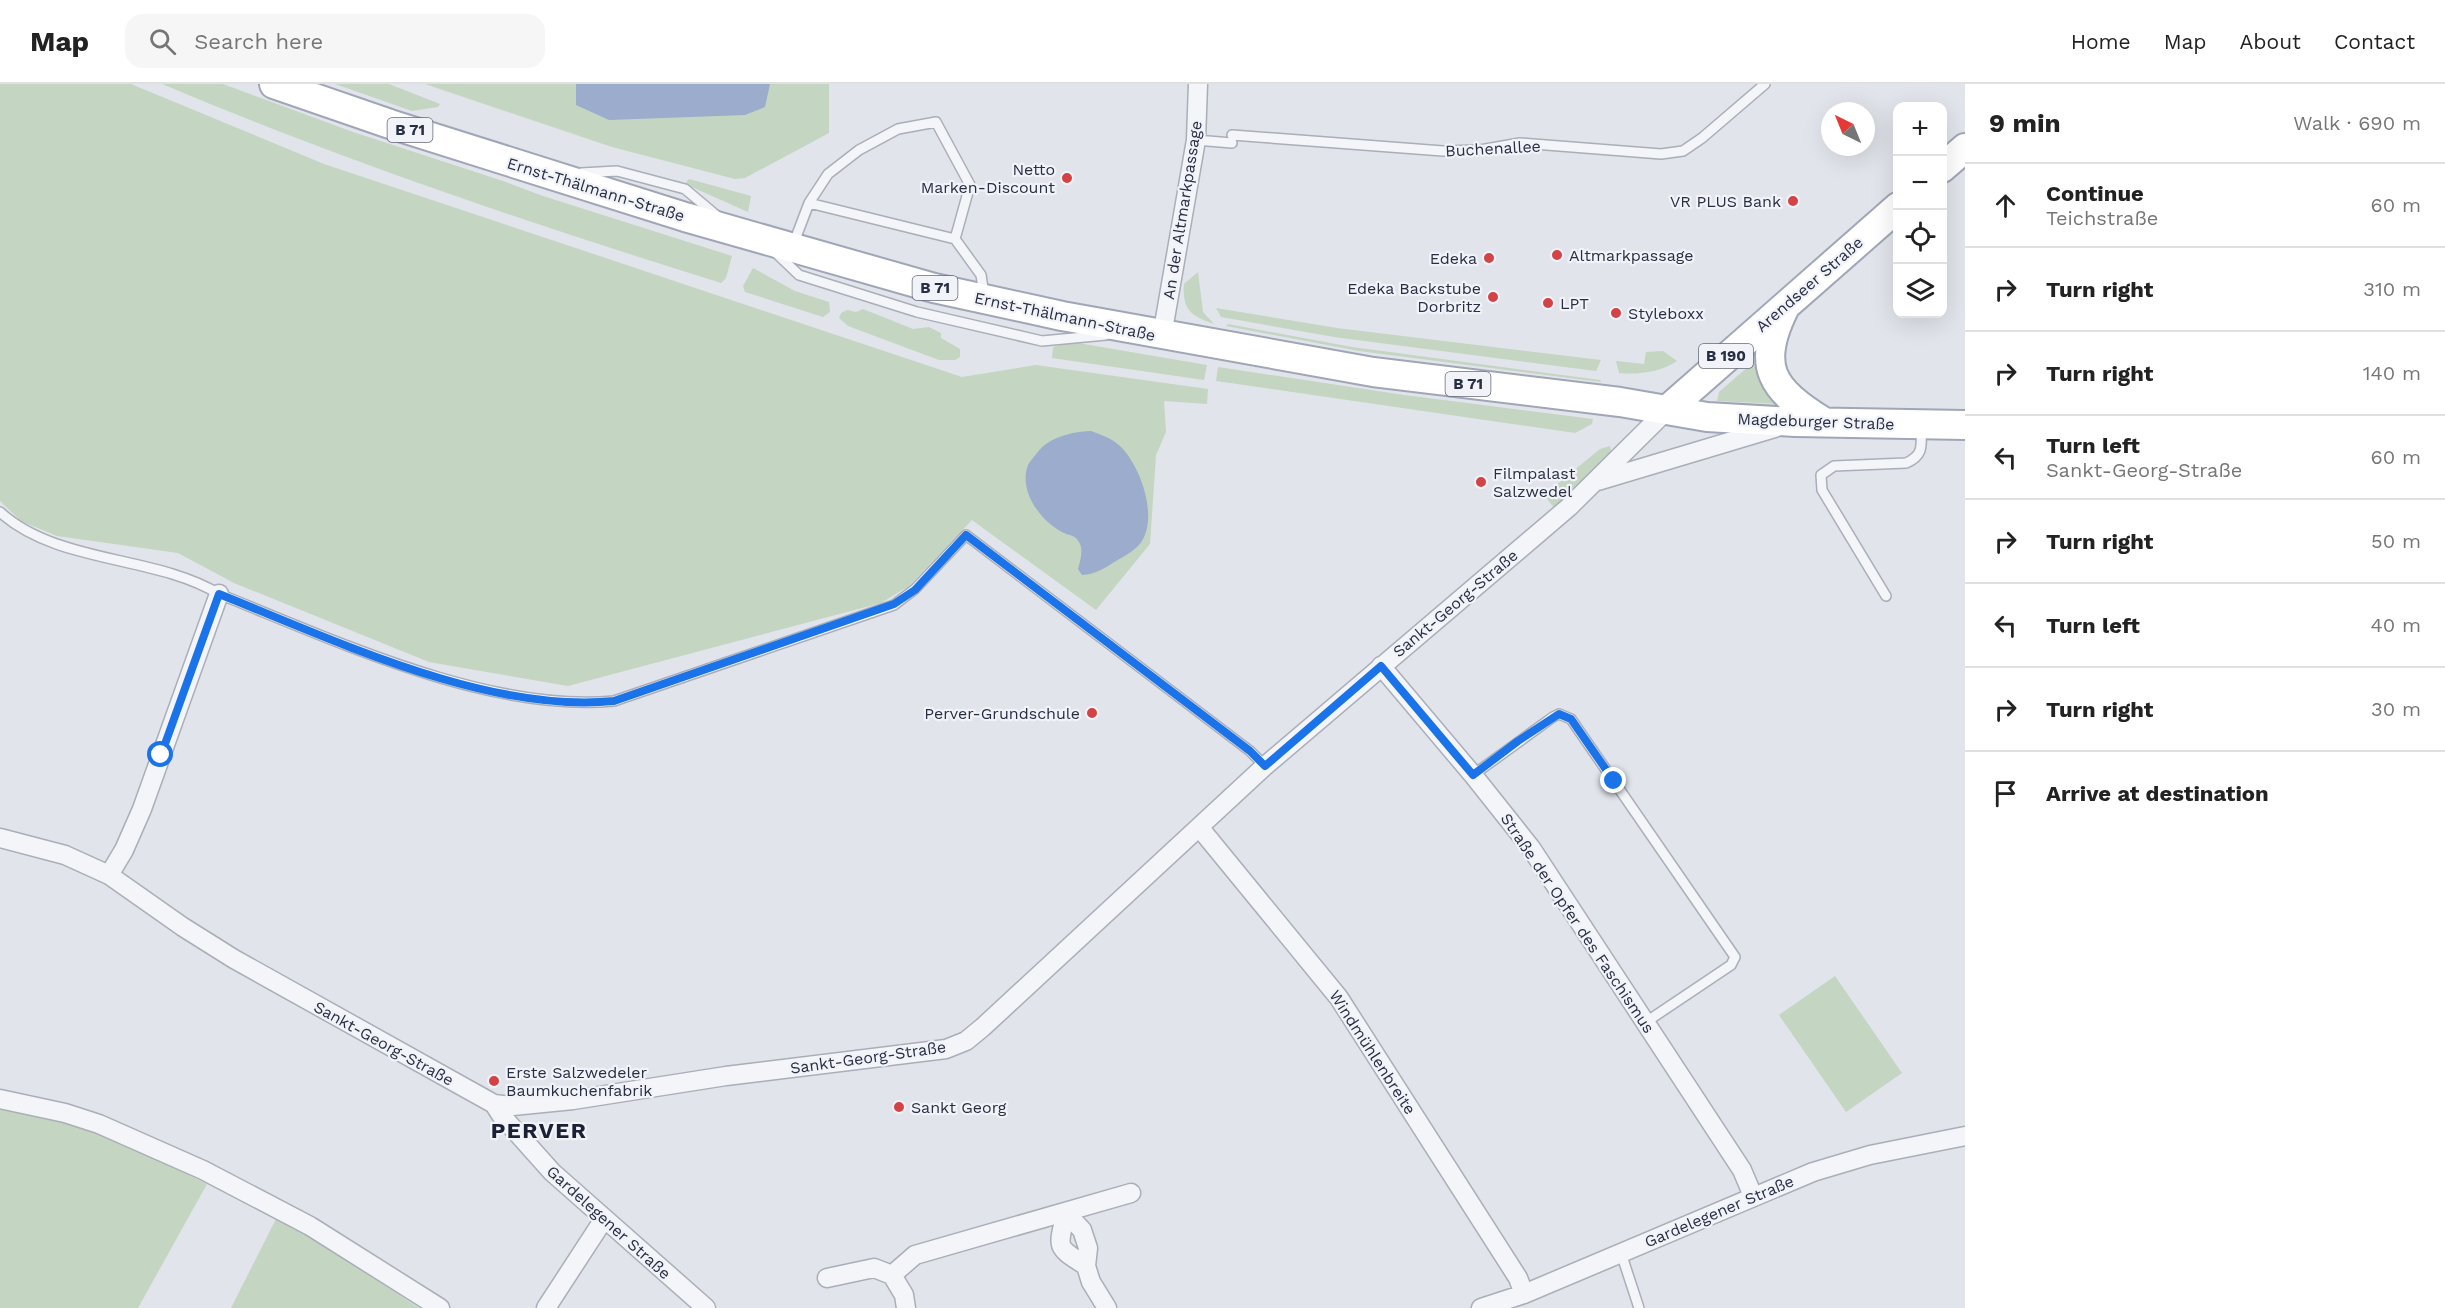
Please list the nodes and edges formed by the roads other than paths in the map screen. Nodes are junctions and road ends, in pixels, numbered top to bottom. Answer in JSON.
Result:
{"nodes":[{"id":1,"x":274,"y":84,"type":"edge"},
{"id":2,"x":1198,"y":84,"type":"edge"},
{"id":3,"x":1765,"y":84,"type":"edge"},
{"id":4,"x":1196,"y":140,"type":"junction"},
{"id":5,"x":1965,"y":148,"type":"edge"},
{"id":6,"x":1947,"y":164,"type":"edge"},
{"id":7,"x":809,"y":203,"type":"junction"},
{"id":8,"x":1895,"y":210,"type":"edge"},
{"id":9,"x":955,"y":239,"type":"junction"},
{"id":10,"x":763,"y":240,"type":"junction"},
{"id":11,"x":792,"y":247,"type":"junction"},
{"id":12,"x":985,"y":300,"type":"junction"},
{"id":13,"x":1787,"y":303,"type":"junction"},
{"id":14,"x":1152,"y":334,"type":"junction"},
{"id":15,"x":1667,"y":410,"type":"junction"},
{"id":16,"x":1795,"y":422,"type":"junction"},
{"id":17,"x":1824,"y":422,"type":"junction"},
{"id":18,"x":1922,"y":424,"type":"junction"},
{"id":19,"x":1965,"y":424,"type":"edge"},
{"id":20,"x":1596,"y":482,"type":"junction"},
{"id":21,"x":0,"y":512,"type":"edge"},
{"id":22,"x":219,"y":594,"type":"junction"},
{"id":23,"x":1886,"y":596,"type":"dead end"},
{"id":24,"x":1381,"y":666,"type":"junction"},
{"id":25,"x":1265,"y":766,"type":"junction"},
{"id":26,"x":1473,"y":775,"type":"junction"},
{"id":27,"x":1199,"y":827,"type":"junction"},
{"id":28,"x":0,"y":838,"type":"edge"},
{"id":29,"x":109,"y":875,"type":"junction"},
{"id":30,"x":1646,"y":1022,"type":"junction"},
{"id":31,"x":0,"y":1099,"type":"edge"},
{"id":32,"x":494,"y":1104,"type":"junction"},
{"id":33,"x":1965,"y":1136,"type":"edge"},
{"id":34,"x":1131,"y":1193,"type":"dead end"},
{"id":35,"x":1753,"y":1196,"type":"junction"},
{"id":36,"x":1066,"y":1213,"type":"junction"},
{"id":37,"x":604,"y":1219,"type":"junction"},
{"id":38,"x":1621,"y":1253,"type":"junction"},
{"id":39,"x":892,"y":1275,"type":"junction"},
{"id":40,"x":827,"y":1278,"type":"dead end"},
{"id":41,"x":1524,"y":1294,"type":"junction"},
{"id":42,"x":440,"y":1308,"type":"edge"},
{"id":43,"x":546,"y":1308,"type":"edge"},
{"id":44,"x":706,"y":1308,"type":"edge"},
{"id":45,"x":906,"y":1308,"type":"edge"},
{"id":46,"x":1107,"y":1308,"type":"edge"},
{"id":47,"x":1481,"y":1308,"type":"edge"},
{"id":48,"x":1639,"y":1308,"type":"edge"}],
"edges":[{"from":1,"to":10,"type":"main road","name":"Ernst-Thälmann-Straße","number":"B 71"},
{"from":2,"to":4,"type":"street","name":"An der Altmarkpassage"},
{"from":3,"to":4,"type":"lane","name":"Buchenallee"},
{"from":4,"to":14,"type":"street","name":"An der Altmarkpassage"},
{"from":5,"to":6,"type":"main road"},
{"from":7,"to":9,"type":"lane"},
{"from":7,"to":9,"type":"lane"},
{"from":7,"to":11,"type":"lane"},
{"from":8,"to":13,"type":"main road","name":"Arendseer Straße","number":"B 190"},
{"from":9,"to":12,"type":"lane"},
{"from":10,"to":11,"type":"main road","name":"Ernst-Thälmann-Straße","number":"B 71"},
{"from":10,"to":14,"type":"lane"},
{"from":11,"to":12,"type":"main road","name":"Ernst-Thälmann-Straße","number":"B 71"},
{"from":12,"to":14,"type":"main road","name":"Ernst-Thälmann-Straße","number":"B 71"},
{"from":13,"to":15,"type":"main road","name":"Arendseer Straße","number":"B 190"},
{"from":13,"to":17,"type":"main road"},
{"from":14,"to":15,"type":"main road","name":"Ernst-Thälmann-Straße","number":"B 71"},
{"from":15,"to":16,"type":"main road","name":"Magdeburger Straße","number":"B 71"},
{"from":15,"to":20,"type":"street","name":"Sankt-Georg-Straße"},
{"from":16,"to":17,"type":"main road","name":"Magdeburger Straße","number":"B 71"},
{"from":16,"to":20,"type":"street","name":"Sankt-Georg-Straße"},
{"from":17,"to":18,"type":"main road","name":"Magdeburger Straße","number":"B 71"},
{"from":18,"to":19,"type":"main road","name":"Magdeburger Straße","number":"B 71"},
{"from":18,"to":23,"type":"lane"},
{"from":20,"to":24,"type":"street","name":"Sankt-Georg-Straße"},
{"from":21,"to":22,"type":"lane"},
{"from":22,"to":25,"type":"lane"},
{"from":22,"to":29,"type":"street"},
{"from":24,"to":25,"type":"street","name":"Sankt-Georg-Straße"},
{"from":24,"to":26,"type":"street","name":"Straße der Opfer des Faschismus"},
{"from":25,"to":27,"type":"street","name":"Sankt-Georg-Straße"},
{"from":26,"to":30,"type":"street","name":"Straße der Opfer des Faschismus"},
{"from":26,"to":30,"type":"lane"},
{"from":27,"to":32,"type":"street","name":"Sankt-Georg-Straße"},
{"from":27,"to":41,"type":"street","name":"Windmühlenbreite"},
{"from":28,"to":29,"type":"street","name":"Sankt-Georg-Straße"},
{"from":29,"to":32,"type":"street","name":"Sankt-Georg-Straße"},
{"from":30,"to":35,"type":"street","name":"Straße der Opfer des Faschismus"},
{"from":31,"to":42,"type":"street"},
{"from":32,"to":37,"type":"street","name":"Gardelegener Straße"},
{"from":33,"to":35,"type":"street","name":"Gardelegener Straße"},
{"from":34,"to":36,"type":"street"},
{"from":35,"to":38,"type":"street","name":"Gardelegener Straße"},
{"from":36,"to":39,"type":"street"},
{"from":36,"to":46,"type":"street"},
{"from":37,"to":43,"type":"street"},
{"from":37,"to":44,"type":"street","name":"Gardelegener Straße"},
{"from":38,"to":41,"type":"street","name":"Gardelegener Straße"},
{"from":38,"to":48,"type":"lane"},
{"from":39,"to":40,"type":"street"},
{"from":39,"to":45,"type":"street"},
{"from":41,"to":47,"type":"street","name":"Gardelegener Straße"}]}
